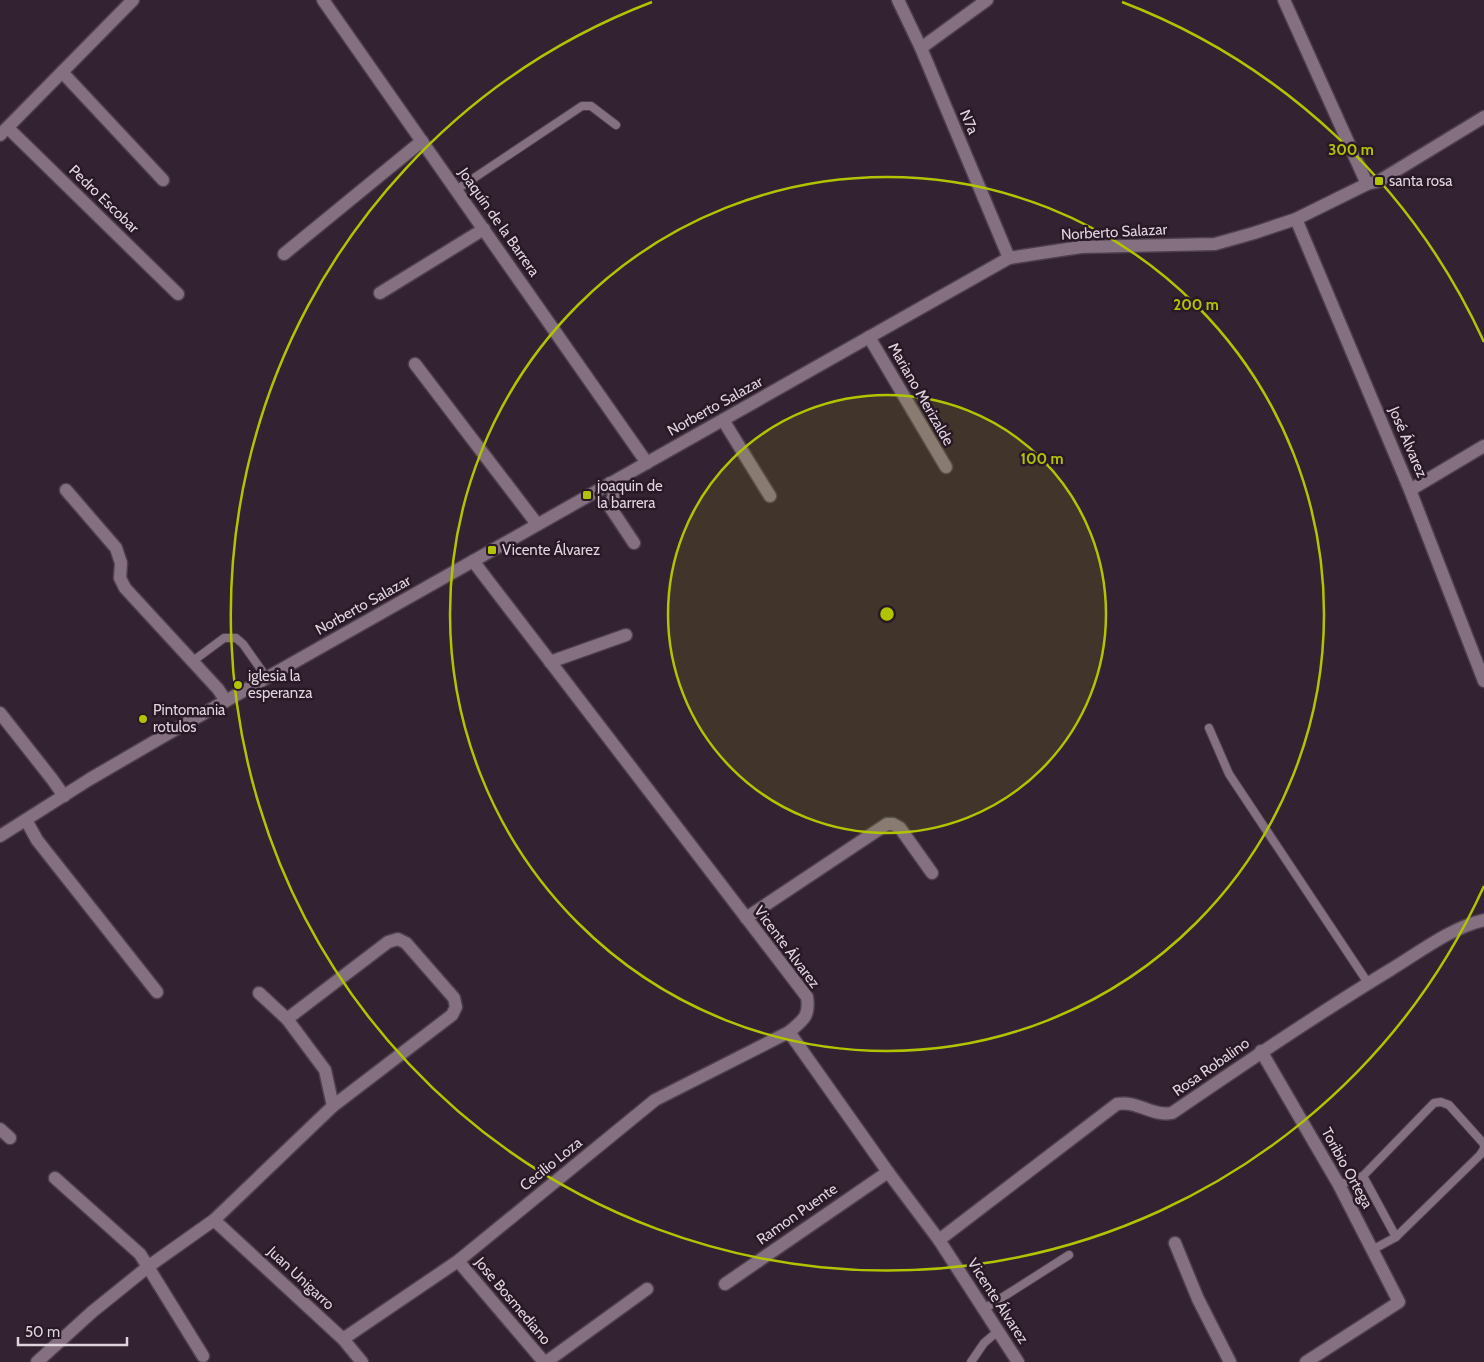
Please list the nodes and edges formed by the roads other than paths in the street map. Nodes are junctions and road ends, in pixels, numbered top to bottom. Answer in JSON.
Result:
{"nodes":[{"id":1,"x":133,"y":0,"type":"edge"},
{"id":2,"x":323,"y":0,"type":"edge"},
{"id":3,"x":898,"y":0,"type":"edge"},
{"id":4,"x":987,"y":0,"type":"edge"},
{"id":5,"x":1284,"y":0,"type":"edge"},
{"id":6,"x":920,"y":48,"type":"junction"},
{"id":7,"x":62,"y":72,"type":"junction"},
{"id":8,"x":1484,"y":117,"type":"edge"},
{"id":9,"x":616,"y":125,"type":"dead end"},
{"id":10,"x":4,"y":131,"type":"edge"},
{"id":11,"x":422,"y":141,"type":"junction"},
{"id":12,"x":163,"y":180,"type":"dead end"},
{"id":13,"x":1367,"y":184,"type":"junction"},
{"id":14,"x":456,"y":190,"type":"junction"},
{"id":15,"x":1296,"y":219,"type":"junction"},
{"id":16,"x":484,"y":229,"type":"junction"},
{"id":17,"x":284,"y":254,"type":"dead end"},
{"id":18,"x":1008,"y":258,"type":"junction"},
{"id":19,"x":380,"y":293,"type":"dead end"},
{"id":20,"x":178,"y":294,"type":"dead end"},
{"id":21,"x":869,"y":337,"type":"junction"},
{"id":22,"x":415,"y":364,"type":"dead end"},
{"id":23,"x":723,"y":420,"type":"junction"},
{"id":24,"x":1484,"y":446,"type":"edge"},
{"id":25,"x":647,"y":462,"type":"junction"},
{"id":26,"x":946,"y":467,"type":"dead end"},
{"id":27,"x":610,"y":483,"type":"junction"},
{"id":28,"x":66,"y":490,"type":"dead end"},
{"id":29,"x":1410,"y":490,"type":"junction"},
{"id":30,"x":770,"y":496,"type":"dead end"},
{"id":31,"x":537,"y":524,"type":"junction"},
{"id":32,"x":634,"y":543,"type":"dead end"},
{"id":33,"x":473,"y":561,"type":"junction"},
{"id":34,"x":626,"y":636,"type":"dead end"},
{"id":35,"x":193,"y":661,"type":"junction"},
{"id":36,"x":550,"y":662,"type":"junction"},
{"id":37,"x":267,"y":678,"type":"junction"},
{"id":38,"x":1484,"y":681,"type":"edge"},
{"id":39,"x":226,"y":701,"type":"junction"},
{"id":40,"x":0,"y":713,"type":"edge"},
{"id":41,"x":1209,"y":728,"type":"dead end"},
{"id":42,"x":64,"y":796,"type":"junction"},
{"id":43,"x":26,"y":820,"type":"junction"},
{"id":44,"x":0,"y":836,"type":"edge"},
{"id":45,"x":932,"y":873,"type":"dead end"},
{"id":46,"x":746,"y":918,"type":"junction"},
{"id":47,"x":1484,"y":920,"type":"edge"},
{"id":48,"x":1368,"y":983,"type":"junction"},
{"id":49,"x":156,"y":992,"type":"dead end"},
{"id":50,"x":259,"y":993,"type":"dead end"},
{"id":51,"x":286,"y":1019,"type":"junction"},
{"id":52,"x":789,"y":1032,"type":"junction"},
{"id":53,"x":1261,"y":1052,"type":"junction"},
{"id":54,"x":333,"y":1106,"type":"junction"},
{"id":55,"x":888,"y":1172,"type":"junction"},
{"id":56,"x":1363,"y":1176,"type":"junction"},
{"id":57,"x":55,"y":1178,"type":"dead end"},
{"id":58,"x":1339,"y":1185,"type":"junction"},
{"id":59,"x":214,"y":1220,"type":"junction"},
{"id":60,"x":1396,"y":1237,"type":"junction"},
{"id":61,"x":939,"y":1240,"type":"junction"},
{"id":62,"x":1175,"y":1244,"type":"dead end"},
{"id":63,"x":1372,"y":1250,"type":"junction"},
{"id":64,"x":1070,"y":1255,"type":"dead end"},
{"id":65,"x":458,"y":1261,"type":"junction"},
{"id":66,"x":149,"y":1266,"type":"junction"},
{"id":67,"x":725,"y":1284,"type":"dead end"},
{"id":68,"x":647,"y":1289,"type":"dead end"},
{"id":69,"x":984,"y":1309,"type":"junction"},
{"id":70,"x":998,"y":1331,"type":"junction"},
{"id":71,"x":343,"y":1339,"type":"junction"},
{"id":72,"x":203,"y":1356,"type":"dead end"},
{"id":73,"x":37,"y":1362,"type":"edge"},
{"id":74,"x":362,"y":1362,"type":"edge"},
{"id":75,"x":545,"y":1362,"type":"edge"},
{"id":76,"x":971,"y":1362,"type":"edge"},
{"id":77,"x":1018,"y":1362,"type":"edge"},
{"id":78,"x":1230,"y":1362,"type":"edge"},
{"id":79,"x":1306,"y":1362,"type":"edge"}],
"edges":[{"from":1,"to":7,"type":"street"},
{"from":2,"to":11,"type":"street","name":"Joaquín de la Barrera"},
{"from":3,"to":6,"type":"street","name":"N7a"},
{"from":4,"to":6,"type":"street"},
{"from":5,"to":13,"type":"street"},
{"from":6,"to":18,"type":"street","name":"N7a"},
{"from":7,"to":10,"type":"street"},
{"from":7,"to":12,"type":"street"},
{"from":8,"to":13,"type":"street","name":"Norberto Salazar"},
{"from":9,"to":14,"type":"lane"},
{"from":10,"to":20,"type":"street","name":"Pedro Escobar"},
{"from":11,"to":14,"type":"street","name":"Joaquín de la Barrera"},
{"from":11,"to":17,"type":"street"},
{"from":13,"to":15,"type":"street","name":"Norberto Salazar"},
{"from":14,"to":16,"type":"street","name":"Joaquín de la Barrera"},
{"from":15,"to":18,"type":"street","name":"Norberto Salazar"},
{"from":15,"to":29,"type":"street","name":"José Álvarez"},
{"from":16,"to":19,"type":"street"},
{"from":16,"to":25,"type":"street","name":"Joaquín de la Barrera"},
{"from":18,"to":21,"type":"street","name":"Norberto Salazar"},
{"from":21,"to":23,"type":"street","name":"Norberto Salazar"},
{"from":21,"to":26,"type":"street","name":"Mariano Merizalde"},
{"from":22,"to":31,"type":"street"},
{"from":23,"to":25,"type":"street","name":"Norberto Salazar"},
{"from":23,"to":30,"type":"street"},
{"from":24,"to":29,"type":"street"},
{"from":25,"to":27,"type":"street","name":"Norberto Salazar"},
{"from":27,"to":31,"type":"street","name":"Norberto Salazar"},
{"from":27,"to":32,"type":"street"},
{"from":28,"to":35,"type":"street"},
{"from":29,"to":38,"type":"street","name":"José Álvarez"},
{"from":31,"to":33,"type":"street","name":"Norberto Salazar"},
{"from":33,"to":36,"type":"street","name":"Vicente Álvarez"},
{"from":33,"to":37,"type":"street","name":"Norberto Salazar"},
{"from":34,"to":36,"type":"street"},
{"from":35,"to":37,"type":"lane"},
{"from":35,"to":39,"type":"street"},
{"from":36,"to":46,"type":"street","name":"Vicente Álvarez"},
{"from":37,"to":39,"type":"street","name":"Norberto Salazar"},
{"from":39,"to":42,"type":"street","name":"Norberto Salazar"},
{"from":40,"to":42,"type":"street"},
{"from":41,"to":48,"type":"lane"},
{"from":42,"to":43,"type":"street","name":"Norberto Salazar"},
{"from":43,"to":44,"type":"street","name":"Norberto Salazar"},
{"from":43,"to":49,"type":"street"},
{"from":45,"to":46,"type":"street"},
{"from":46,"to":52,"type":"street","name":"Vicente Álvarez"},
{"from":47,"to":48,"type":"street","name":"Rosa Robalino"},
{"from":48,"to":53,"type":"street","name":"Rosa Robalino"},
{"from":50,"to":51,"type":"street"},
{"from":51,"to":54,"type":"street"},
{"from":51,"to":54,"type":"street"},
{"from":52,"to":55,"type":"street","name":"Vicente Álvarez"},
{"from":52,"to":65,"type":"street","name":"Cecilio Loza"},
{"from":53,"to":58,"type":"street","name":"Toribio Ortega"},
{"from":53,"to":61,"type":"street","name":"Rosa Robalino"},
{"from":54,"to":59,"type":"street"},
{"from":55,"to":61,"type":"street","name":"Vicente Álvarez"},
{"from":55,"to":67,"type":"street","name":"Ramon Puente"},
{"from":56,"to":58,"type":"lane"},
{"from":56,"to":60,"type":"lane"},
{"from":56,"to":60,"type":"lane"},
{"from":57,"to":66,"type":"street"},
{"from":58,"to":63,"type":"street","name":"Toribio Ortega"},
{"from":59,"to":66,"type":"street"},
{"from":59,"to":71,"type":"street","name":"Juan Unigarro"},
{"from":60,"to":63,"type":"lane"},
{"from":61,"to":69,"type":"street","name":"Vicente Álvarez"},
{"from":62,"to":78,"type":"street"},
{"from":63,"to":79,"type":"street","name":"Toribio Ortega"},
{"from":64,"to":69,"type":"lane"},
{"from":65,"to":71,"type":"street","name":"Cecilio Loza"},
{"from":65,"to":75,"type":"street","name":"Jose Bosmediano"},
{"from":66,"to":72,"type":"street"},
{"from":66,"to":73,"type":"street"},
{"from":68,"to":75,"type":"street"},
{"from":69,"to":70,"type":"street","name":"Vicente Álvarez"},
{"from":70,"to":76,"type":"lane"},
{"from":70,"to":77,"type":"street","name":"Vicente Álvarez"},
{"from":71,"to":74,"type":"street","name":"Juan Unigarro"}]}
